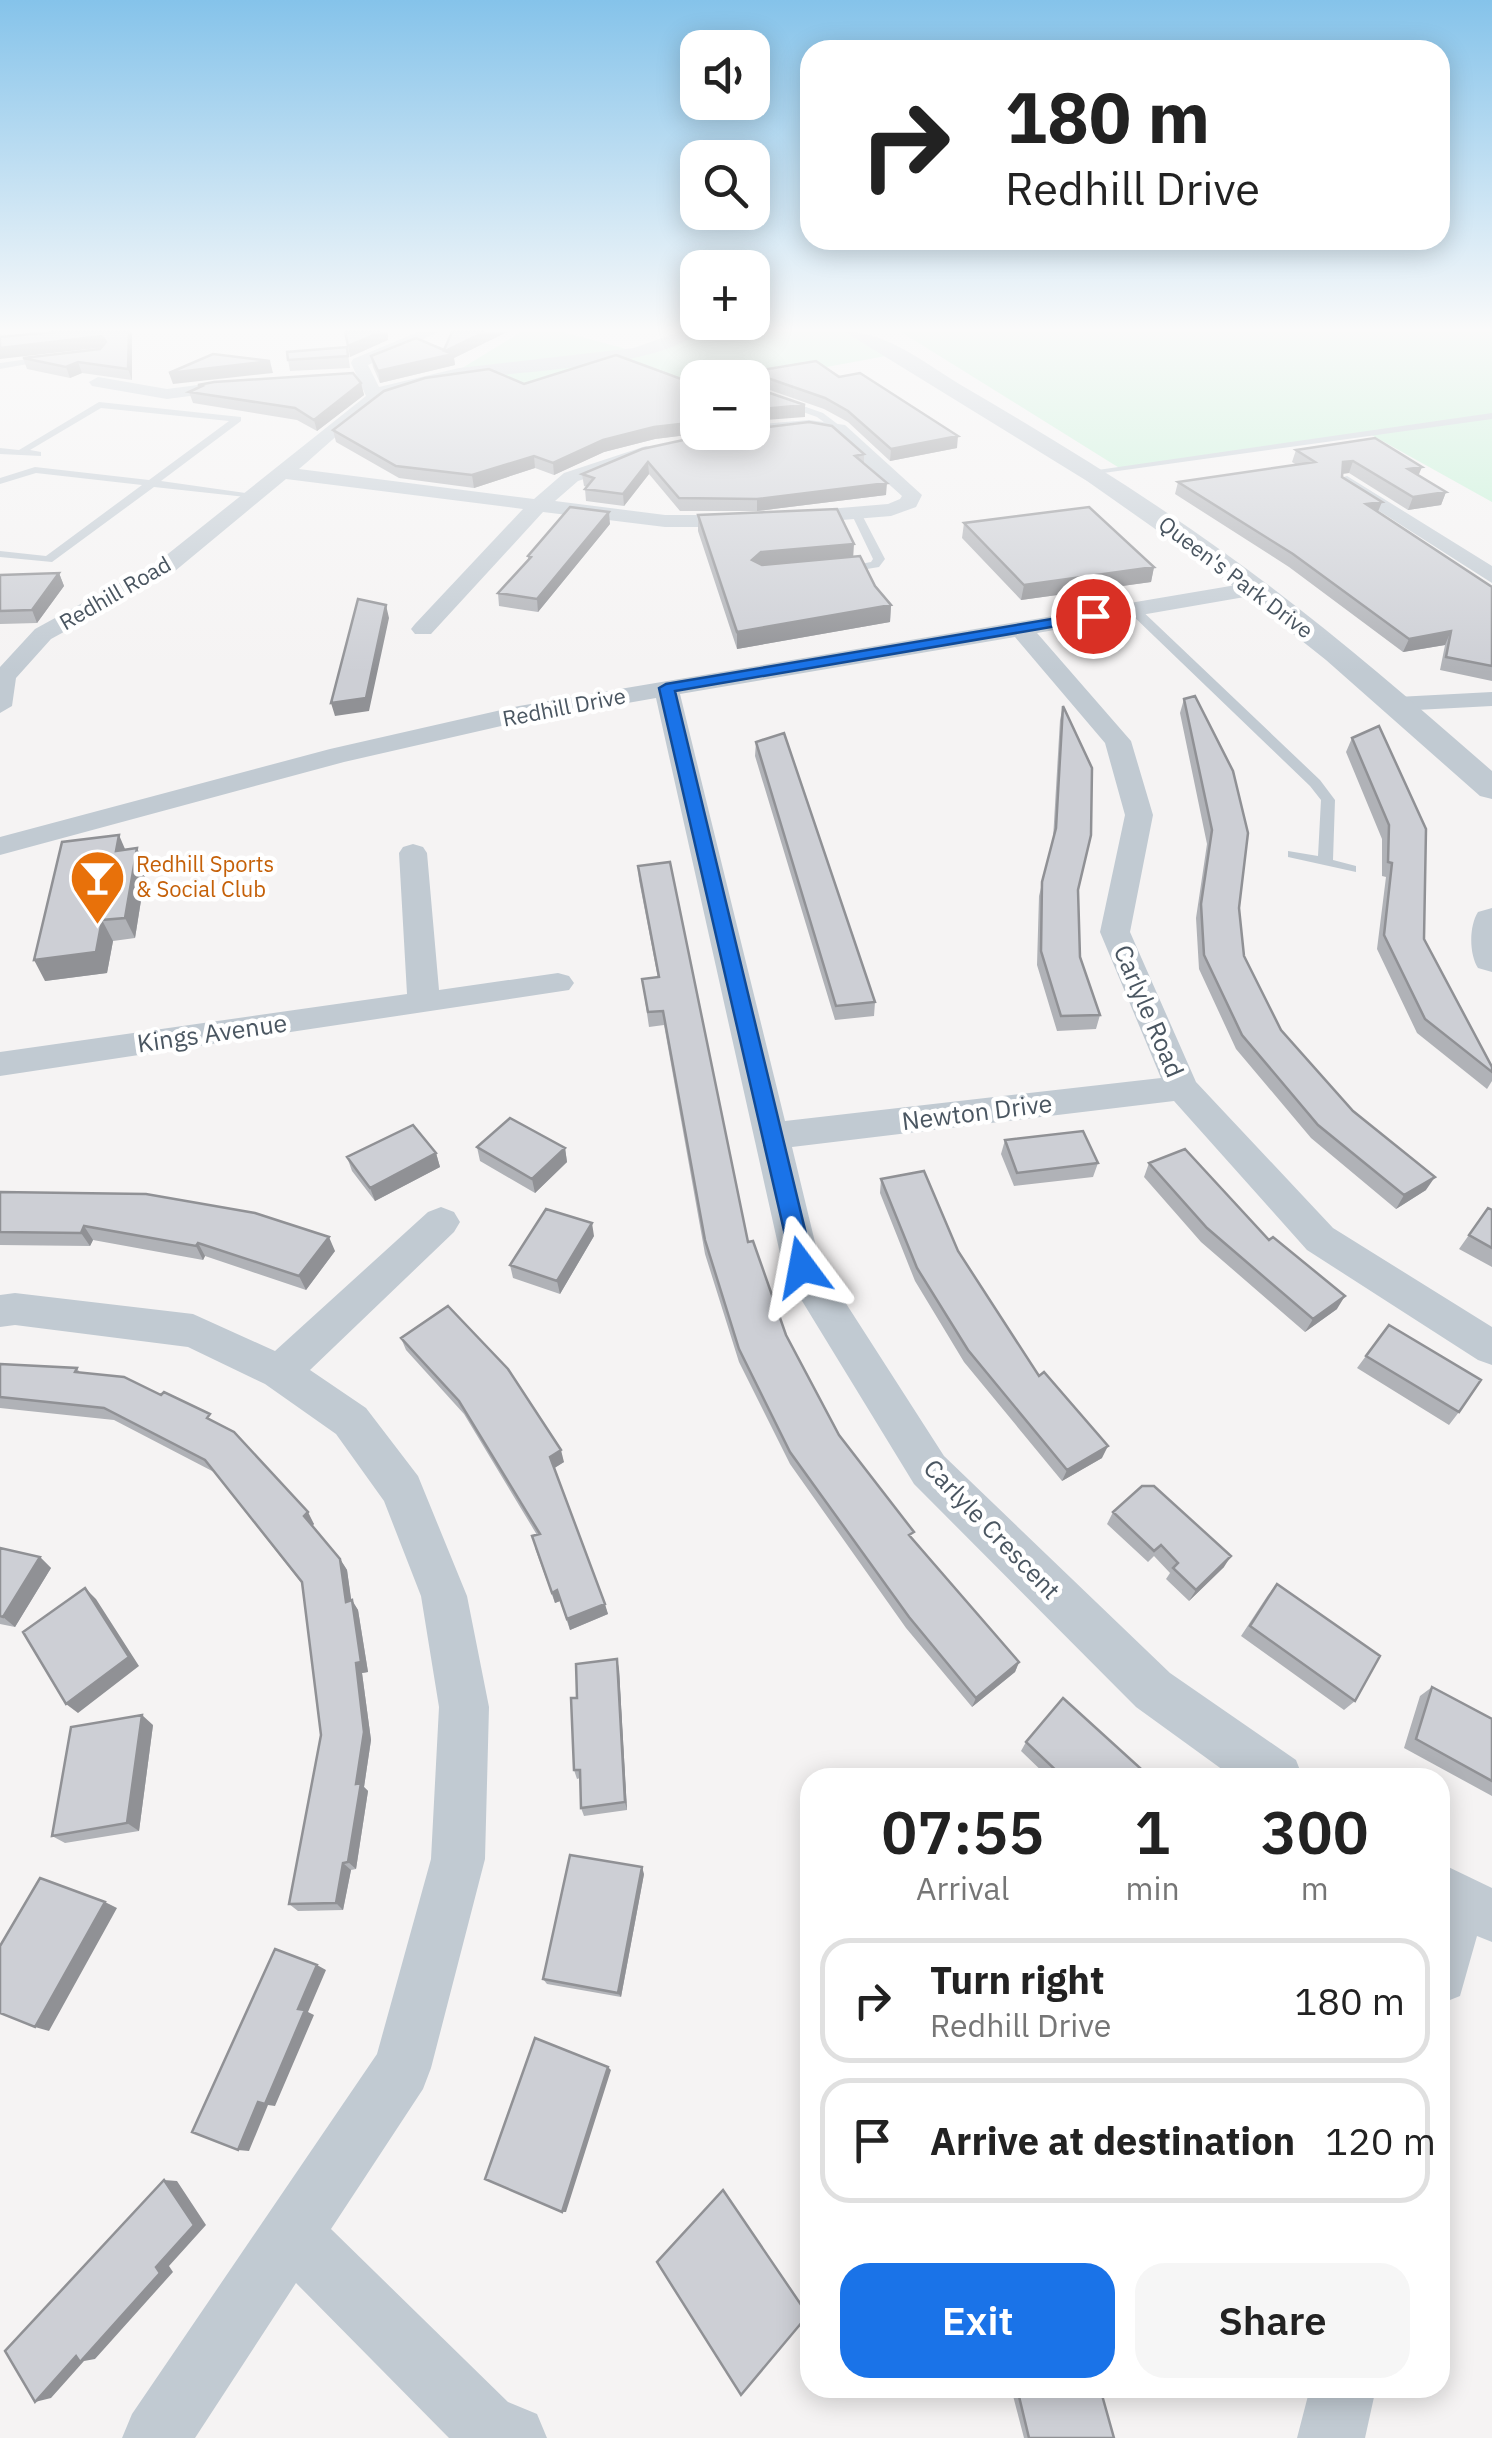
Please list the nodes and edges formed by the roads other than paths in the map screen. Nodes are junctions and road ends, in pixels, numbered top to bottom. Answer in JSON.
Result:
{"nodes":[{"id":1,"x":31,"y":446,"type":"edge"},
{"id":2,"x":202,"y":446,"type":"edge"},
{"id":3,"x":316,"y":446,"type":"edge"},
{"id":4,"x":857,"y":446,"type":"edge"},
{"id":5,"x":1044,"y":446,"type":"edge"},
{"id":6,"x":1277,"y":446,"type":"edge"},
{"id":7,"x":666,"y":448,"type":"edge"},
{"id":8,"x":24,"y":450,"type":"junction"},
{"id":9,"x":0,"y":451,"type":"edge"},
{"id":10,"x":35,"y":470,"type":"junction"},
{"id":11,"x":1088,"y":472,"type":"junction"},
{"id":12,"x":282,"y":473,"type":"junction"},
{"id":13,"x":0,"y":481,"type":"edge"},
{"id":14,"x":1347,"y":482,"type":"edge"},
{"id":15,"x":151,"y":484,"type":"junction"},
{"id":16,"x":255,"y":495,"type":"junction"},
{"id":17,"x":537,"y":506,"type":"junction"},
{"id":18,"x":856,"y":513,"type":"junction"},
{"id":19,"x":0,"y":554,"type":"edge"},
{"id":20,"x":819,"y":572,"type":"edge"},
{"id":21,"x":1492,"y":576,"type":"edge"},
{"id":22,"x":1254,"y":589,"type":"junction"},
{"id":23,"x":1133,"y":610,"type":"junction"},
{"id":24,"x":1020,"y":628,"type":"junction"},
{"id":25,"x":422,"y":629,"type":"dead end"},
{"id":26,"x":14,"y":633,"type":"edge"},
{"id":27,"x":43,"y":634,"type":"junction"},
{"id":28,"x":666,"y":688,"type":"junction"},
{"id":29,"x":1492,"y":699,"type":"edge"},
{"id":30,"x":1397,"y":704,"type":"junction"},
{"id":31,"x":0,"y":706,"type":"edge"},
{"id":32,"x":1492,"y":789,"type":"edge"},
{"id":33,"x":0,"y":844,"type":"edge"},
{"id":34,"x":413,"y":852,"type":"dead end"},
{"id":35,"x":1293,"y":854,"type":"dead end"},
{"id":36,"x":1325,"y":862,"type":"junction"},
{"id":37,"x":1351,"y":869,"type":"dead end"},
{"id":38,"x":1492,"y":920,"type":"edge"},
{"id":39,"x":1492,"y":959,"type":"edge"},
{"id":40,"x":558,"y":983,"type":"dead end"},
{"id":41,"x":424,"y":1002,"type":"junction"},
{"id":42,"x":0,"y":1064,"type":"edge"},
{"id":43,"x":1182,"y":1088,"type":"junction"},
{"id":44,"x":772,"y":1136,"type":"junction"},
{"id":45,"x":441,"y":1222,"type":"dead end"},
{"id":46,"x":0,"y":1310,"type":"edge"},
{"id":47,"x":1492,"y":1348,"type":"edge"},
{"id":48,"x":280,"y":1372,"type":"junction"},
{"id":49,"x":1264,"y":1768,"type":"edge"},
{"id":50,"x":1463,"y":1903,"type":"edge"},
{"id":51,"x":1450,"y":1944,"type":"edge"},
{"id":52,"x":292,"y":2235,"type":"junction"},
{"id":53,"x":1341,"y":2398,"type":"edge"},
{"id":54,"x":494,"y":2435,"type":"edge"},
{"id":55,"x":156,"y":2438,"type":"edge"},
{"id":56,"x":1331,"y":2438,"type":"edge"}],
"edges":[{"from":1,"to":8,"type":"lane"},
{"from":2,"to":15,"type":"lane"},
{"from":3,"to":12,"type":"street","name":"Redhill Road"},
{"from":4,"to":18,"type":"street"},
{"from":5,"to":11,"type":"street","name":"Queen's Park Drive"},
{"from":6,"to":11,"type":"lane"},
{"from":7,"to":17,"type":"street"},
{"from":8,"to":9,"type":"lane"},
{"from":8,"to":10,"type":"lane"},
{"from":10,"to":13,"type":"lane"},
{"from":10,"to":15,"type":"lane"},
{"from":11,"to":22,"type":"street","name":"Queen's Park Drive"},
{"from":12,"to":16,"type":"street","name":"Redhill Road"},
{"from":12,"to":17,"type":"street"},
{"from":14,"to":21,"type":"street"},
{"from":15,"to":16,"type":"lane"},
{"from":15,"to":19,"type":"lane"},
{"from":16,"to":27,"type":"street","name":"Redhill Road"},
{"from":17,"to":18,"type":"street"},
{"from":17,"to":25,"type":"street"},
{"from":18,"to":20,"type":"lane"},
{"from":22,"to":23,"type":"street","name":"Redhill Drive"},
{"from":22,"to":30,"type":"street","name":"Queen's Park Drive"},
{"from":23,"to":24,"type":"street","name":"Redhill Drive"},
{"from":23,"to":36,"type":"lane"},
{"from":24,"to":28,"type":"street","name":"Redhill Drive"},
{"from":24,"to":43,"type":"street","name":"Carlyle Road"},
{"from":26,"to":27,"type":"street"},
{"from":27,"to":31,"type":"street","name":"Redhill Road"},
{"from":28,"to":33,"type":"street","name":"Redhill Drive"},
{"from":28,"to":44,"type":"street","name":"Carlyle Crescent"},
{"from":29,"to":30,"type":"street"},
{"from":30,"to":32,"type":"street","name":"Queen's Park Drive"},
{"from":34,"to":41,"type":"street"},
{"from":35,"to":36,"type":"lane"},
{"from":36,"to":37,"type":"lane"},
{"from":38,"to":39,"type":"street"},
{"from":40,"to":41,"type":"street","name":"Kings Avenue"},
{"from":41,"to":42,"type":"street","name":"Kings Avenue"},
{"from":43,"to":44,"type":"street","name":"Newton Drive"},
{"from":43,"to":47,"type":"street","name":"Carlyle Road"},
{"from":44,"to":49,"type":"street","name":"Carlyle Crescent"},
{"from":45,"to":48,"type":"street"},
{"from":46,"to":48,"type":"street"},
{"from":48,"to":52,"type":"street"},
{"from":50,"to":51,"type":"street"},
{"from":52,"to":54,"type":"street"},
{"from":52,"to":55,"type":"street"},
{"from":53,"to":56,"type":"street"}]}
